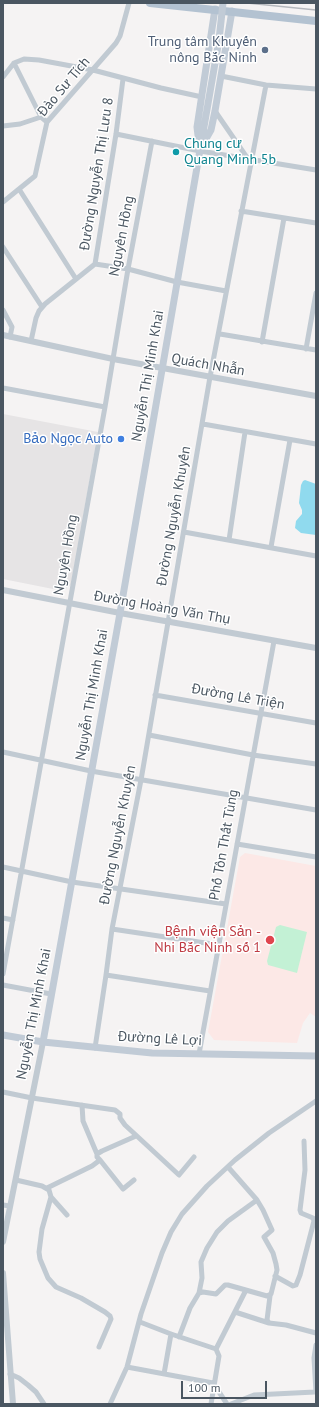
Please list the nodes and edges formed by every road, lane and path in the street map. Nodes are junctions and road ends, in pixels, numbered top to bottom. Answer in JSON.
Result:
{"nodes":[{"id":1,"x":129,"y":3,"type":"edge"},
{"id":2,"x":150,"y":3,"type":"edge"},
{"id":3,"x":223,"y":3,"type":"edge"},
{"id":4,"x":215,"y":9,"type":"junction"},
{"id":5,"x":232,"y":11,"type":"junction"},
{"id":6,"x":316,"y":20,"type":"edge"},
{"id":7,"x":14,"y":63,"type":"junction"},
{"id":8,"x":93,"y":70,"type":"junction"},
{"id":9,"x":3,"y":76,"type":"edge"},
{"id":10,"x":221,"y":76,"type":"junction"},
{"id":11,"x":123,"y":79,"type":"junction"},
{"id":12,"x":266,"y":84,"type":"junction"},
{"id":13,"x":316,"y":89,"type":"edge"},
{"id":14,"x":202,"y":97,"type":"junction"},
{"id":15,"x":215,"y":110,"type":"junction"},
{"id":16,"x":41,"y":117,"type":"junction"},
{"id":17,"x":47,"y":122,"type":"junction"},
{"id":18,"x":3,"y":126,"type":"edge"},
{"id":19,"x":116,"y":134,"type":"junction"},
{"id":20,"x":152,"y":141,"type":"junction"},
{"id":21,"x":200,"y":151,"type":"junction"},
{"id":22,"x":250,"y":160,"type":"junction"},
{"id":23,"x":316,"y":170,"type":"edge"},
{"id":24,"x":19,"y":189,"type":"junction"},
{"id":25,"x":3,"y":202,"type":"edge"},
{"id":26,"x":241,"y":210,"type":"junction"},
{"id":27,"x":284,"y":218,"type":"junction"},
{"id":28,"x":316,"y":223,"type":"edge"},
{"id":29,"x":3,"y":247,"type":"edge"},
{"id":30,"x":94,"y":264,"type":"junction"},
{"id":31,"x":128,"y":269,"type":"junction"},
{"id":32,"x":76,"y":279,"type":"junction"},
{"id":33,"x":177,"y":282,"type":"junction"},
{"id":34,"x":226,"y":291,"type":"junction"},
{"id":35,"x":316,"y":293,"type":"edge"},
{"id":36,"x":42,"y":307,"type":"junction"},
{"id":37,"x":3,"y":310,"type":"edge"},
{"id":38,"x":220,"y":334,"type":"junction"},
{"id":39,"x":3,"y":335,"type":"edge"},
{"id":40,"x":10,"y":337,"type":"junction"},
{"id":41,"x":30,"y":341,"type":"junction"},
{"id":42,"x":262,"y":342,"type":"junction"},
{"id":43,"x":306,"y":349,"type":"junction"},
{"id":44,"x":316,"y":350,"type":"edge"},
{"id":45,"x":113,"y":359,"type":"junction"},
{"id":46,"x":162,"y":368,"type":"junction"},
{"id":47,"x":210,"y":378,"type":"junction"},
{"id":48,"x":3,"y":388,"type":"edge"},
{"id":49,"x":316,"y":396,"type":"edge"},
{"id":50,"x":105,"y":407,"type":"junction"},
{"id":51,"x":203,"y":424,"type":"junction"},
{"id":52,"x":245,"y":432,"type":"junction"},
{"id":53,"x":290,"y":440,"type":"junction"},
{"id":54,"x":316,"y":444,"type":"edge"},
{"id":55,"x":184,"y":532,"type":"junction"},
{"id":56,"x":229,"y":540,"type":"junction"},
{"id":57,"x":271,"y":547,"type":"junction"},
{"id":58,"x":316,"y":556,"type":"edge"},
{"id":59,"x":3,"y":590,"type":"edge"},
{"id":60,"x":70,"y":603,"type":"junction"},
{"id":61,"x":120,"y":613,"type":"junction"},
{"id":62,"x":168,"y":622,"type":"junction"},
{"id":63,"x":274,"y":641,"type":"junction"},
{"id":64,"x":316,"y":648,"type":"edge"},
{"id":65,"x":155,"y":695,"type":"junction"},
{"id":66,"x":260,"y":714,"type":"junction"},
{"id":67,"x":316,"y":723,"type":"edge"},
{"id":68,"x":149,"y":735,"type":"junction"},
{"id":69,"x":3,"y":752,"type":"edge"},
{"id":70,"x":253,"y":755,"type":"junction"},
{"id":71,"x":42,"y":760,"type":"junction"},
{"id":72,"x":316,"y":764,"type":"edge"},
{"id":73,"x":91,"y":771,"type":"junction"},
{"id":74,"x":141,"y":780,"type":"junction"},
{"id":75,"x":245,"y":797,"type":"junction"},
{"id":76,"x":316,"y":810,"type":"edge"},
{"id":77,"x":237,"y":844,"type":"junction"},
{"id":78,"x":316,"y":857,"type":"edge"},
{"id":79,"x":3,"y":867,"type":"edge"},
{"id":80,"x":22,"y":871,"type":"junction"},
{"id":81,"x":72,"y":882,"type":"junction"},
{"id":82,"x":119,"y":889,"type":"junction"},
{"id":83,"x":226,"y":904,"type":"junction"},
{"id":84,"x":3,"y":918,"type":"edge"},
{"id":85,"x":13,"y":920,"type":"junction"},
{"id":86,"x":112,"y":929,"type":"junction"},
{"id":87,"x":219,"y":945,"type":"junction"},
{"id":88,"x":3,"y":974,"type":"edge"},
{"id":89,"x":106,"y":975,"type":"junction"},
{"id":90,"x":3,"y":985,"type":"edge"},
{"id":91,"x":210,"y":991,"type":"junction"},
{"id":92,"x":52,"y":994,"type":"junction"},
{"id":93,"x":3,"y":1035,"type":"edge"},
{"id":94,"x":43,"y":1042,"type":"junction"},
{"id":95,"x":95,"y":1048,"type":"junction"},
{"id":96,"x":199,"y":1054,"type":"junction"},
{"id":97,"x":316,"y":1056,"type":"edge"},
{"id":98,"x":3,"y":1092,"type":"edge"},
{"id":99,"x":32,"y":1098,"type":"junction"},
{"id":100,"x":316,"y":1101,"type":"edge"},
{"id":101,"x":82,"y":1105,"type":"junction"},
{"id":102,"x":136,"y":1136,"type":"junction"},
{"id":103,"x":304,"y":1141,"type":"dead end"},
{"id":104,"x":97,"y":1154,"type":"junction"},
{"id":105,"x":194,"y":1157,"type":"dead end"},
{"id":106,"x":100,"y":1160,"type":"junction"},
{"id":107,"x":228,"y":1167,"type":"junction"},
{"id":108,"x":16,"y":1180,"type":"junction"},
{"id":109,"x":134,"y":1180,"type":"dead end"},
{"id":110,"x":46,"y":1188,"type":"junction"},
{"id":111,"x":51,"y":1197,"type":"junction"},
{"id":112,"x":257,"y":1200,"type":"junction"},
{"id":113,"x":3,"y":1205,"type":"edge"},
{"id":114,"x":10,"y":1206,"type":"junction"},
{"id":115,"x":67,"y":1215,"type":"dead end"},
{"id":116,"x":3,"y":1242,"type":"edge"},
{"id":117,"x":3,"y":1272,"type":"edge"},
{"id":118,"x":275,"y":1276,"type":"junction"},
{"id":119,"x":3,"y":1280,"type":"edge"},
{"id":120,"x":246,"y":1290,"type":"junction"},
{"id":121,"x":199,"y":1293,"type":"junction"},
{"id":122,"x":270,"y":1296,"type":"junction"},
{"id":123,"x":235,"y":1312,"type":"junction"},
{"id":124,"x":140,"y":1322,"type":"junction"},
{"id":125,"x":269,"y":1323,"type":"junction"},
{"id":126,"x":171,"y":1334,"type":"junction"},
{"id":127,"x":316,"y":1334,"type":"edge"},
{"id":128,"x":179,"y":1336,"type":"junction"},
{"id":129,"x":316,"y":1345,"type":"edge"},
{"id":130,"x":99,"y":1347,"type":"dead end"},
{"id":131,"x":216,"y":1349,"type":"junction"},
{"id":132,"x":6,"y":1361,"type":"edge"},
{"id":133,"x":127,"y":1367,"type":"junction"},
{"id":134,"x":10,"y":1374,"type":"junction"},
{"id":135,"x":164,"y":1374,"type":"junction"},
{"id":136,"x":213,"y":1383,"type":"junction"},
{"id":137,"x":316,"y":1392,"type":"edge"},
{"id":138,"x":13,"y":1404,"type":"edge"},
{"id":139,"x":44,"y":1404,"type":"edge"},
{"id":140,"x":110,"y":1404,"type":"edge"},
{"id":141,"x":211,"y":1404,"type":"edge"},
{"id":142,"x":227,"y":1404,"type":"edge"},
{"id":143,"x":231,"y":1404,"type":"edge"}],
"edges":[{"from":1,"to":8,"type":"street","name":"Đào Sư Tích"},
{"from":2,"to":4,"type":"main road"},
{"from":3,"to":21,"type":"main road","name":"Nguyễn Thị Minh Khai","bridge":true},
{"from":4,"to":5,"type":"main road"},
{"from":4,"to":14,"type":"main road"},
{"from":5,"to":6,"type":"main road"},
{"from":5,"to":10,"type":"main road"},
{"from":7,"to":8,"type":"street"},
{"from":7,"to":9,"type":"street"},
{"from":7,"to":16,"type":"street"},
{"from":8,"to":11,"type":"street"},
{"from":8,"to":17,"type":"street","name":"Đào Sư Tích"},
{"from":10,"to":12,"type":"street"},
{"from":10,"to":15,"type":"main road"},
{"from":11,"to":14,"type":"street"},
{"from":11,"to":19,"type":"street","name":"Đường Nguyễn Thị Lưu 8"},
{"from":12,"to":13,"type":"street"},
{"from":12,"to":22,"type":"street","name":"Đường Nguyễn Khuyến"},
{"from":14,"to":21,"type":"main road"},
{"from":15,"to":21,"type":"main road"},
{"from":15,"to":22,"type":"street"},
{"from":16,"to":17,"type":"street"},
{"from":16,"to":18,"type":"street"},
{"from":17,"to":24,"type":"street","name":"Đào Sư Tích"},
{"from":19,"to":20,"type":"street"},
{"from":19,"to":30,"type":"street","name":"Đường Nguyễn Thị Lưu 8"},
{"from":20,"to":21,"type":"street"},
{"from":20,"to":31,"type":"street","name":"Nguyên Hồng"},
{"from":21,"to":22,"type":"street"},
{"from":21,"to":33,"type":"main road","name":"Nguyễn Thị Minh Khai"},
{"from":22,"to":23,"type":"street"},
{"from":22,"to":26,"type":"street","name":"Đường Nguyễn Khuyến"},
{"from":24,"to":25,"type":"street","name":"Đào Sư Tích"},
{"from":24,"to":32,"type":"street"},
{"from":26,"to":27,"type":"street"},
{"from":26,"to":34,"type":"street","name":"Đường Nguyễn Khuyến"},
{"from":27,"to":28,"type":"street"},
{"from":27,"to":42,"type":"street"},
{"from":29,"to":36,"type":"street"},
{"from":30,"to":31,"type":"street"},
{"from":30,"to":32,"type":"street","name":"Đường Nguyễn Thị Lưu 8"},
{"from":31,"to":33,"type":"street"},
{"from":31,"to":45,"type":"street","name":"Nguyên Hồng"},
{"from":32,"to":36,"type":"street","name":"Đường Nguyễn Thị Lưu 8"},
{"from":33,"to":34,"type":"street"},
{"from":33,"to":46,"type":"main road","name":"Nguyễn Thị Minh Khai"},
{"from":34,"to":38,"type":"street","name":"Đường Nguyễn Khuyến"},
{"from":35,"to":43,"type":"street"},
{"from":36,"to":41,"type":"street","name":"Đường Nguyễn Thị Lưu 8"},
{"from":37,"to":40,"type":"street"},
{"from":38,"to":42,"type":"street"},
{"from":38,"to":47,"type":"street","name":"Đường Nguyễn Khuyến"},
{"from":39,"to":40,"type":"street","name":"Quách Nhẫn"},
{"from":40,"to":41,"type":"street","name":"Quách Nhẫn"},
{"from":41,"to":45,"type":"street","name":"Quách Nhẫn"},
{"from":42,"to":43,"type":"street"},
{"from":43,"to":44,"type":"street"},
{"from":45,"to":46,"type":"street","name":"Quách Nhẫn"},
{"from":45,"to":50,"type":"street","name":"Nguyên Hồng"},
{"from":46,"to":47,"type":"street","name":"Quách Nhẫn"},
{"from":46,"to":61,"type":"main road","name":"Nguyễn Thị Minh Khai"},
{"from":47,"to":49,"type":"street","name":"Quách Nhẫn"},
{"from":47,"to":51,"type":"street","name":"Đường Nguyễn Khuyến"},
{"from":48,"to":50,"type":"street"},
{"from":50,"to":60,"type":"street","name":"Nguyên Hồng"},
{"from":51,"to":52,"type":"street"},
{"from":51,"to":55,"type":"street","name":"Đường Nguyễn Khuyến"},
{"from":52,"to":53,"type":"street"},
{"from":52,"to":56,"type":"street"},
{"from":53,"to":54,"type":"street"},
{"from":53,"to":57,"type":"street"},
{"from":55,"to":56,"type":"street"},
{"from":55,"to":62,"type":"street","name":"Đường Nguyễn Khuyến"},
{"from":56,"to":57,"type":"street"},
{"from":57,"to":58,"type":"street"},
{"from":59,"to":60,"type":"street","name":"Đường Hoàng Văn Thụ"},
{"from":60,"to":61,"type":"street","name":"Đường Hoàng Văn Thụ"},
{"from":60,"to":71,"type":"street","name":"Nguyên Hồng"},
{"from":61,"to":62,"type":"street","name":"Đường Hoàng Văn Thụ"},
{"from":61,"to":73,"type":"main road","name":"Nguyễn Thị Minh Khai"},
{"from":62,"to":63,"type":"street","name":"Đường Hoàng Văn Thụ"},
{"from":62,"to":65,"type":"street","name":"Đường Nguyễn Khuyến"},
{"from":63,"to":64,"type":"street","name":"Đường Hoàng Văn Thụ"},
{"from":63,"to":66,"type":"street","name":"Phố Tôn Thất Tùng"},
{"from":65,"to":66,"type":"street","name":"Đường Lê Triện"},
{"from":65,"to":68,"type":"street","name":"Đường Nguyễn Khuyến"},
{"from":66,"to":67,"type":"street","name":"Đường Lê Triện"},
{"from":66,"to":70,"type":"street","name":"Phố Tôn Thất Tùng"},
{"from":68,"to":70,"type":"street"},
{"from":68,"to":74,"type":"street","name":"Đường Nguyễn Khuyến"},
{"from":69,"to":71,"type":"street"},
{"from":70,"to":72,"type":"street"},
{"from":70,"to":75,"type":"street","name":"Phố Tôn Thất Tùng"},
{"from":71,"to":73,"type":"street"},
{"from":71,"to":80,"type":"street","name":"Nguyên Hồng"},
{"from":73,"to":74,"type":"street"},
{"from":73,"to":81,"type":"main road","name":"Nguyễn Thị Minh Khai"},
{"from":74,"to":75,"type":"street"},
{"from":74,"to":82,"type":"street","name":"Đường Nguyễn Khuyến"},
{"from":75,"to":76,"type":"street"},
{"from":75,"to":77,"type":"street","name":"Phố Tôn Thất Tùng"},
{"from":77,"to":78,"type":"street"},
{"from":77,"to":83,"type":"street","name":"Phố Tôn Thất Tùng"},
{"from":79,"to":80,"type":"street"},
{"from":80,"to":81,"type":"street"},
{"from":80,"to":85,"type":"street","name":"Nguyên Hồng"},
{"from":81,"to":82,"type":"street"},
{"from":81,"to":92,"type":"main road","name":"Nguyễn Thị Minh Khai"},
{"from":82,"to":83,"type":"street"},
{"from":82,"to":86,"type":"street","name":"Đường Nguyễn Khuyến"},
{"from":83,"to":87,"type":"street","name":"Phố Tôn Thất Tùng"},
{"from":84,"to":85,"type":"street"},
{"from":85,"to":88,"type":"street","name":"Nguyên Hồng"},
{"from":86,"to":87,"type":"street"},
{"from":86,"to":89,"type":"street","name":"Đường Nguyễn Khuyến"},
{"from":87,"to":91,"type":"street","name":"Phố Tôn Thất Tùng"},
{"from":89,"to":91,"type":"street"},
{"from":89,"to":95,"type":"street","name":"Đường Nguyễn Khuyến"},
{"from":90,"to":92,"type":"street"},
{"from":91,"to":96,"type":"street","name":"Phố Tôn Thất Tùng"},
{"from":92,"to":94,"type":"main road","name":"Nguyễn Thị Minh Khai"},
{"from":93,"to":94,"type":"main road","name":"Đường Lê Lợi"},
{"from":94,"to":95,"type":"main road","name":"Đường Lê Lợi"},
{"from":94,"to":99,"type":"street","name":"Nguyễn Thị Minh Khai"},
{"from":95,"to":96,"type":"main road","name":"Đường Lê Lợi"},
{"from":96,"to":97,"type":"main road","name":"Đường Lê Lợi"},
{"from":98,"to":99,"type":"street"},
{"from":99,"to":101,"type":"street"},
{"from":99,"to":108,"type":"street","name":"Nguyễn Thị Minh Khai"},
{"from":100,"to":107,"type":"street"},
{"from":101,"to":102,"type":"street"},
{"from":101,"to":104,"type":"street"},
{"from":102,"to":104,"type":"street"},
{"from":102,"to":105,"type":"street"},
{"from":103,"to":118,"type":"street"},
{"from":104,"to":106,"type":"street"},
{"from":106,"to":109,"type":"street"},
{"from":106,"to":110,"type":"street"},
{"from":107,"to":112,"type":"street"},
{"from":107,"to":124,"type":"street"},
{"from":108,"to":110,"type":"street"},
{"from":108,"to":114,"type":"street","name":"Nguyễn Thị Minh Khai"},
{"from":110,"to":111,"type":"street"},
{"from":111,"to":115,"type":"street"},
{"from":111,"to":130,"type":"street"},
{"from":112,"to":118,"type":"street"},
{"from":112,"to":121,"type":"street"},
{"from":113,"to":114,"type":"street"},
{"from":114,"to":116,"type":"street","name":"Nguyễn Thị Minh Khai"},
{"from":117,"to":119,"type":"street"},
{"from":118,"to":122,"type":"street"},
{"from":119,"to":132,"type":"street"},
{"from":120,"to":121,"type":"street"},
{"from":120,"to":122,"type":"street"},
{"from":120,"to":123,"type":"street"},
{"from":121,"to":128,"type":"street"},
{"from":122,"to":125,"type":"street"},
{"from":123,"to":125,"type":"street"},
{"from":123,"to":131,"type":"street"},
{"from":124,"to":126,"type":"street"},
{"from":124,"to":133,"type":"street"},
{"from":125,"to":127,"type":"street"},
{"from":126,"to":128,"type":"street"},
{"from":126,"to":135,"type":"street"},
{"from":128,"to":131,"type":"street"},
{"from":129,"to":137,"type":"street"},
{"from":131,"to":136,"type":"street"},
{"from":132,"to":134,"type":"street"},
{"from":133,"to":135,"type":"street"},
{"from":133,"to":140,"type":"street"},
{"from":134,"to":138,"type":"street"},
{"from":134,"to":139,"type":"street"},
{"from":135,"to":136,"type":"street"},
{"from":136,"to":141,"type":"street"},
{"from":136,"to":142,"type":"street"},
{"from":137,"to":143,"type":"street"}]}
